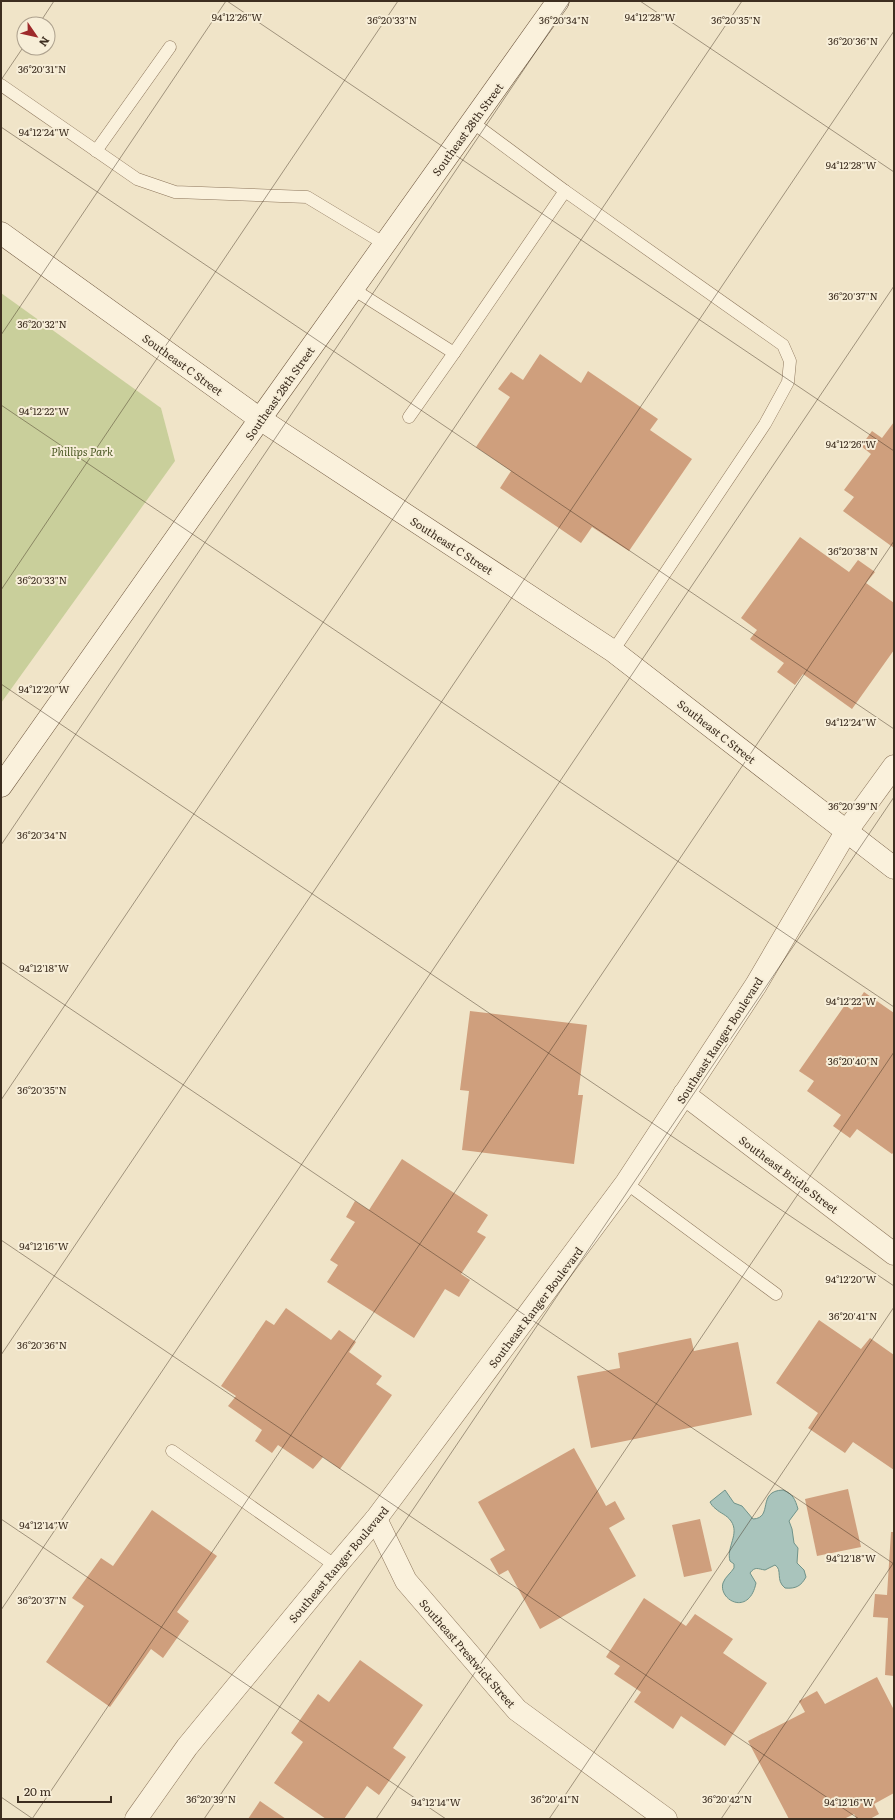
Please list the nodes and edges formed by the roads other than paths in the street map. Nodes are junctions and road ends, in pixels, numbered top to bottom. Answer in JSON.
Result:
{"nodes":[{"id":1,"x":558,"y":1,"type":"edge"},
{"id":2,"x":170,"y":47,"type":"dead end"},
{"id":3,"x":1,"y":85,"type":"edge"},
{"id":4,"x":472,"y":122,"type":"junction"},
{"id":5,"x":96,"y":151,"type":"junction"},
{"id":6,"x":566,"y":191,"type":"junction"},
{"id":7,"x":1,"y":233,"type":"edge"},
{"id":8,"x":384,"y":244,"type":"junction"},
{"id":9,"x":353,"y":289,"type":"junction"},
{"id":10,"x":454,"y":353,"type":"junction"},
{"id":11,"x":409,"y":417,"type":"dead end"},
{"id":12,"x":260,"y":419,"type":"junction"},
{"id":13,"x":613,"y":650,"type":"junction"},
{"id":14,"x":894,"y":766,"type":"edge"},
{"id":15,"x":1,"y":786,"type":"edge"},
{"id":16,"x":846,"y":832,"type":"junction"},
{"id":17,"x":894,"y":868,"type":"edge"},
{"id":18,"x":684,"y":1094,"type":"junction"},
{"id":19,"x":626,"y":1183,"type":"junction"},
{"id":20,"x":894,"y":1254,"type":"edge"},
{"id":21,"x":776,"y":1294,"type":"dead end"},
{"id":22,"x":172,"y":1451,"type":"dead end"},
{"id":23,"x":376,"y":1519,"type":"junction"},
{"id":24,"x":336,"y":1566,"type":"junction"},
{"id":25,"x":136,"y":1819,"type":"edge"},
{"id":26,"x":666,"y":1819,"type":"edge"}],
"edges":[{"from":1,"to":4,"type":"street","name":"Southeast 28th Street"},
{"from":2,"to":5,"type":"lane"},
{"from":3,"to":5,"type":"lane"},
{"from":4,"to":6,"type":"lane"},
{"from":4,"to":8,"type":"street","name":"Southeast 28th Street"},
{"from":5,"to":8,"type":"lane"},
{"from":6,"to":10,"type":"lane"},
{"from":6,"to":13,"type":"lane"},
{"from":7,"to":12,"type":"street","name":"Southeast C Street"},
{"from":8,"to":9,"type":"street","name":"Southeast 28th Street"},
{"from":9,"to":10,"type":"lane"},
{"from":9,"to":12,"type":"street","name":"Southeast 28th Street"},
{"from":10,"to":11,"type":"lane"},
{"from":12,"to":13,"type":"street","name":"Southeast C Street"},
{"from":12,"to":15,"type":"street","name":"Southeast 28th Street"},
{"from":13,"to":16,"type":"street","name":"Southeast C Street"},
{"from":14,"to":16,"type":"street","name":"Southeast Ranger Boulevard"},
{"from":16,"to":17,"type":"street","name":"Southeast C Street"},
{"from":16,"to":18,"type":"street","name":"Southeast Ranger Boulevard"},
{"from":18,"to":19,"type":"street","name":"Southeast Ranger Boulevard"},
{"from":18,"to":20,"type":"street","name":"Southeast Bridle Street"},
{"from":19,"to":21,"type":"lane"},
{"from":19,"to":23,"type":"street","name":"Southeast Ranger Boulevard"},
{"from":22,"to":24,"type":"lane"},
{"from":23,"to":24,"type":"street","name":"Southeast Ranger Boulevard"},
{"from":23,"to":26,"type":"street","name":"Southeast Prestwick Street"},
{"from":24,"to":25,"type":"street","name":"Southeast Ranger Boulevard"}]}
